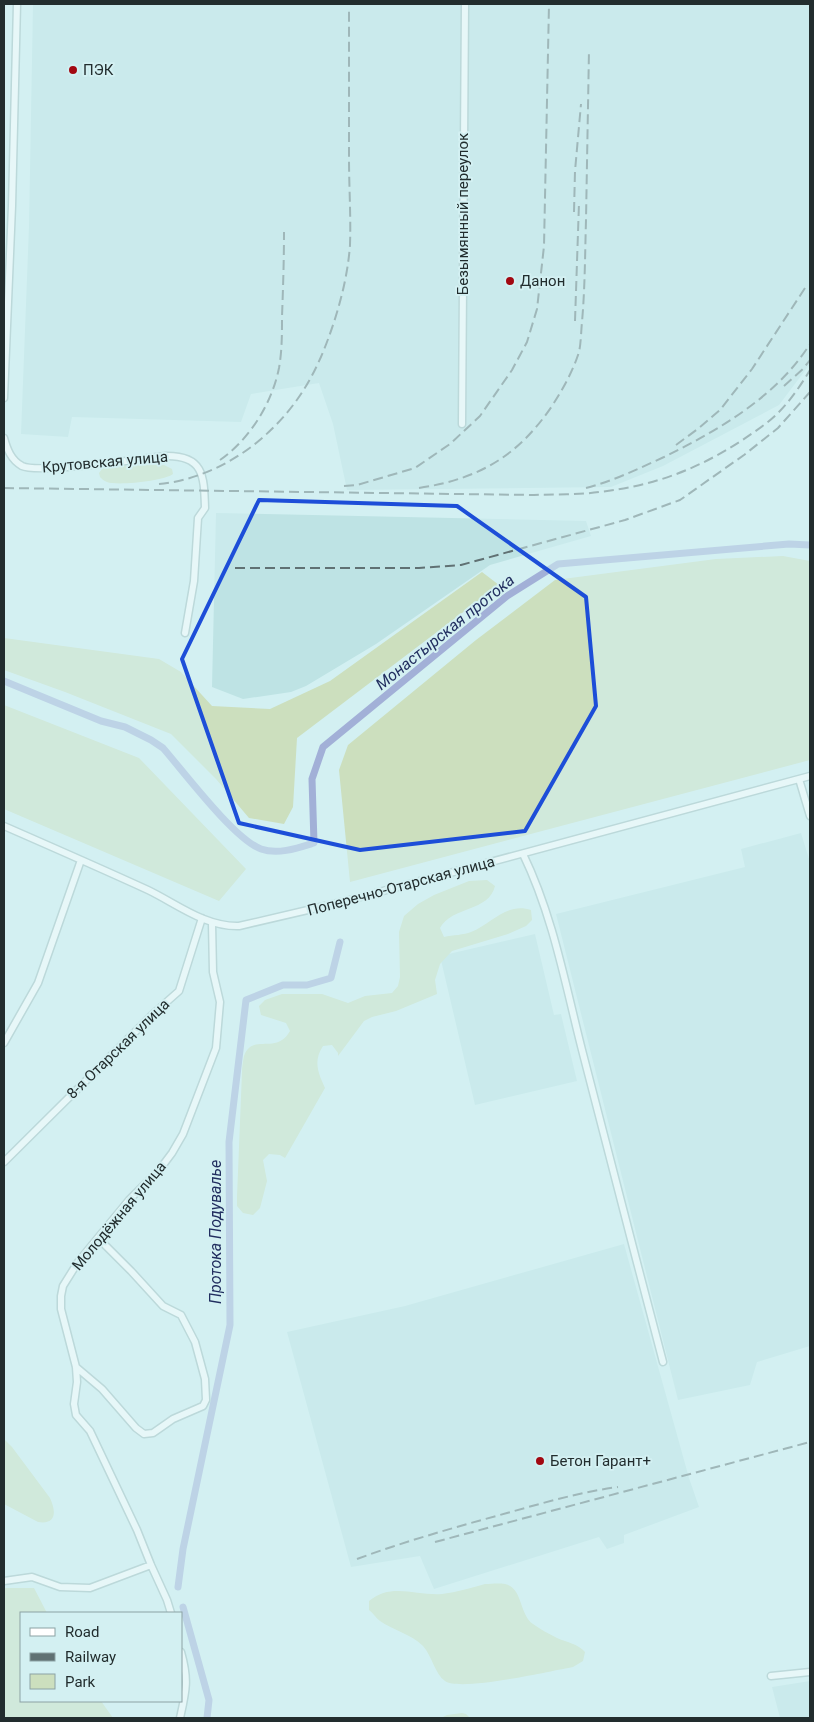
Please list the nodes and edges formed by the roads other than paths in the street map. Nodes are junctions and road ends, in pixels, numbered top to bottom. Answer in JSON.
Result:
{"nodes":[{"id":1,"x":16,"y":4,"type":"edge"},
{"id":2,"x":465,"y":4,"type":"edge"},
{"id":3,"x":4,"y":398,"type":"edge"},
{"id":4,"x":462,"y":424,"type":"dead end"},
{"id":5,"x":4,"y":438,"type":"edge"},
{"id":6,"x":185,"y":633,"type":"dead end"},
{"id":7,"x":810,"y":776,"type":"edge"},
{"id":8,"x":799,"y":778,"type":"junction"},
{"id":9,"x":810,"y":816,"type":"edge"},
{"id":10,"x":4,"y":826,"type":"edge"},
{"id":11,"x":522,"y":854,"type":"junction"},
{"id":12,"x":82,"y":860,"type":"junction"},
{"id":13,"x":202,"y":918,"type":"junction"},
{"id":14,"x":212,"y":923,"type":"junction"},
{"id":15,"x":4,"y":1043,"type":"edge"},
{"id":16,"x":4,"y":1162,"type":"edge"},
{"id":17,"x":98,"y":1238,"type":"junction"},
{"id":18,"x":663,"y":1362,"type":"dead end"},
{"id":19,"x":76,"y":1367,"type":"junction"},
{"id":20,"x":151,"y":1565,"type":"junction"},
{"id":21,"x":4,"y":1581,"type":"edge"},
{"id":22,"x":171,"y":1612,"type":"edge"},
{"id":23,"x":182,"y":1655,"type":"edge"},
{"id":24,"x":810,"y":1672,"type":"edge"},
{"id":25,"x":771,"y":1676,"type":"dead end"},
{"id":26,"x":180,"y":1718,"type":"edge"}],
"edges":[{"from":1,"to":3,"type":"street"},
{"from":2,"to":4,"type":"street","name":"Безымянный переулок"},
{"from":5,"to":6,"type":"street","name":"Крутовская улица"},
{"from":7,"to":8,"type":"street","name":"Поперечно-Отарская улица"},
{"from":8,"to":9,"type":"street"},
{"from":8,"to":11,"type":"street","name":"Поперечно-Отарская улица"},
{"from":10,"to":12,"type":"street","name":"Поперечно-Отарская улица"},
{"from":11,"to":14,"type":"street","name":"Поперечно-Отарская улица"},
{"from":11,"to":18,"type":"street"},
{"from":12,"to":13,"type":"street","name":"Поперечно-Отарская улица"},
{"from":12,"to":15,"type":"street"},
{"from":13,"to":14,"type":"street","name":"Поперечно-Отарская улица"},
{"from":13,"to":16,"type":"street","name":"8-я Отарская улица"},
{"from":14,"to":17,"type":"street","name":"Молодёжная улица"},
{"from":17,"to":19,"type":"street","name":"Молодёжная улица"},
{"from":17,"to":19,"type":"street"},
{"from":19,"to":20,"type":"street","name":"Молодёжная улица"},
{"from":20,"to":21,"type":"street"},
{"from":20,"to":22,"type":"street","name":"Молодёжная улица"},
{"from":23,"to":26,"type":"street"},
{"from":24,"to":25,"type":"street"}]}
